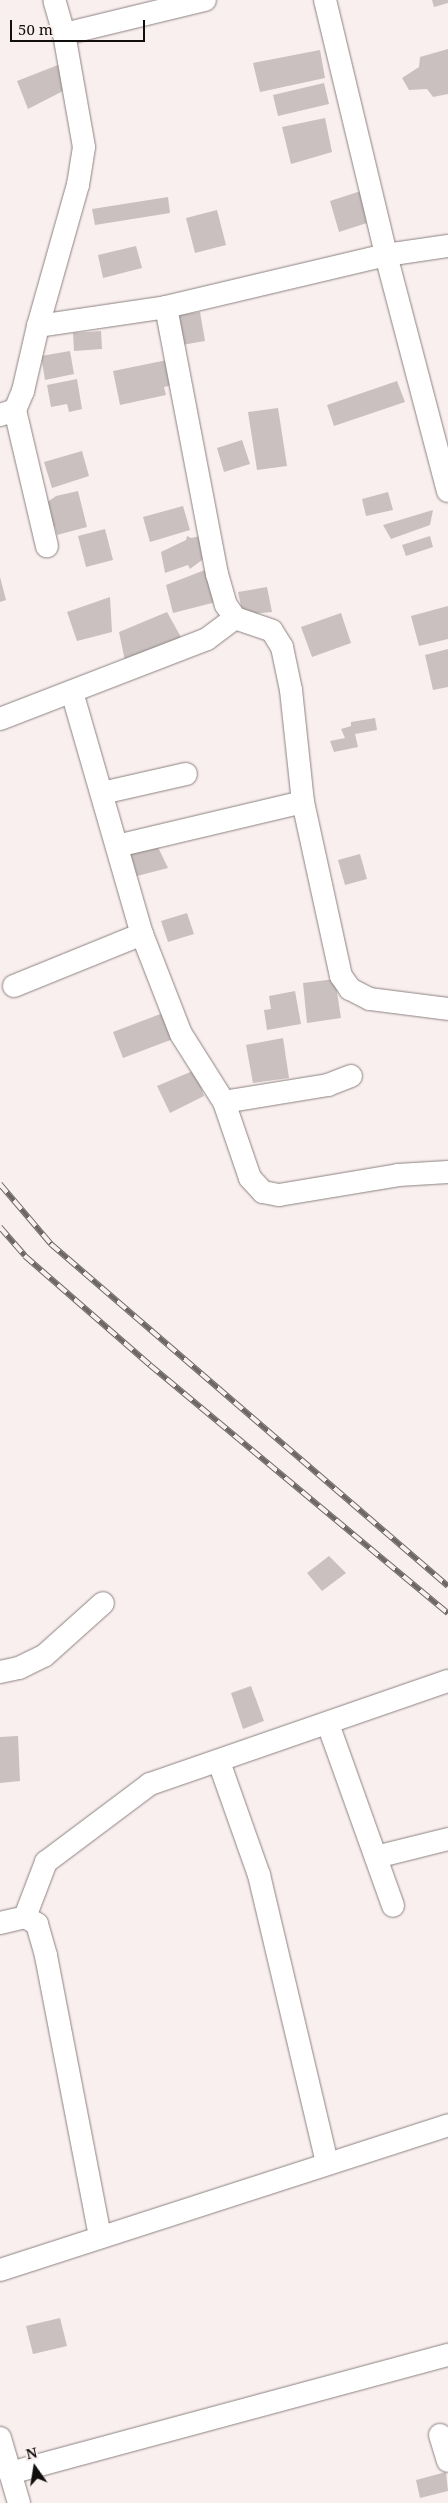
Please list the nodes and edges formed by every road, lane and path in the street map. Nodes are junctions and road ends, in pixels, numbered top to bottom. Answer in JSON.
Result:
{"nodes":[{"id":1,"x":54,"y":0,"type":"edge"},
{"id":2,"x":205,"y":0,"type":"edge"},
{"id":3,"x":325,"y":0,"type":"edge"},
{"id":4,"x":64,"y":34,"type":"junction"},
{"id":5,"x":448,"y":246,"type":"edge"},
{"id":6,"x":386,"y":255,"type":"junction"},
{"id":7,"x":166,"y":308,"type":"junction"},
{"id":8,"x":38,"y":326,"type":"junction"},
{"id":9,"x":8,"y":413,"type":"edge"},
{"id":10,"x":448,"y":491,"type":"edge"},
{"id":11,"x":47,"y":546,"type":"dead end"},
{"id":12,"x":235,"y":618,"type":"junction"},
{"id":13,"x":72,"y":692,"type":"junction"},
{"id":14,"x":0,"y":719,"type":"edge"},
{"id":15,"x":186,"y":774,"type":"dead end"},
{"id":16,"x":102,"y":793,"type":"junction"},
{"id":17,"x":303,"y":802,"type":"junction"},
{"id":18,"x":117,"y":846,"type":"junction"},
{"id":19,"x":142,"y":934,"type":"junction"},
{"id":20,"x":14,"y":986,"type":"dead end"},
{"id":21,"x":448,"y":1009,"type":"edge"},
{"id":22,"x":351,"y":1076,"type":"dead end"},
{"id":23,"x":224,"y":1102,"type":"junction"},
{"id":24,"x":448,"y":1172,"type":"edge"},
{"id":25,"x":103,"y":1603,"type":"dead end"},
{"id":26,"x":0,"y":1672,"type":"edge"},
{"id":27,"x":448,"y":1682,"type":"edge"},
{"id":28,"x":328,"y":1724,"type":"junction"},
{"id":29,"x":220,"y":1762,"type":"junction"},
{"id":30,"x":448,"y":1839,"type":"edge"},
{"id":31,"x":376,"y":1857,"type":"junction"},
{"id":32,"x":393,"y":1906,"type":"dead end"},
{"id":33,"x":25,"y":1917,"type":"junction"},
{"id":34,"x":0,"y":1923,"type":"edge"},
{"id":35,"x":448,"y":2125,"type":"edge"},
{"id":36,"x":327,"y":2163,"type":"junction"},
{"id":37,"x":100,"y":2237,"type":"junction"},
{"id":38,"x":0,"y":2270,"type":"edge"},
{"id":39,"x":448,"y":2355,"type":"edge"},
{"id":40,"x":440,"y":2435,"type":"dead end"},
{"id":41,"x":0,"y":2438,"type":"edge"},
{"id":42,"x":448,"y":2462,"type":"edge"},
{"id":43,"x":10,"y":2473,"type":"junction"},
{"id":44,"x":19,"y":2503,"type":"edge"}],
"edges":[{"from":1,"to":4,"type":"street"},
{"from":2,"to":4,"type":"street"},
{"from":3,"to":6,"type":"street"},
{"from":4,"to":8,"type":"street"},
{"from":5,"to":6,"type":"street"},
{"from":6,"to":7,"type":"street"},
{"from":6,"to":10,"type":"street"},
{"from":7,"to":8,"type":"street"},
{"from":7,"to":12,"type":"street"},
{"from":8,"to":9,"type":"street"},
{"from":9,"to":11,"type":"street"},
{"from":12,"to":13,"type":"street"},
{"from":12,"to":17,"type":"street"},
{"from":13,"to":14,"type":"street"},
{"from":13,"to":16,"type":"street"},
{"from":15,"to":16,"type":"street"},
{"from":16,"to":18,"type":"street"},
{"from":17,"to":18,"type":"street"},
{"from":17,"to":21,"type":"street"},
{"from":18,"to":19,"type":"street"},
{"from":19,"to":20,"type":"street"},
{"from":19,"to":23,"type":"street"},
{"from":22,"to":23,"type":"street"},
{"from":23,"to":24,"type":"street"},
{"from":25,"to":26,"type":"street"},
{"from":27,"to":28,"type":"street"},
{"from":28,"to":29,"type":"street"},
{"from":28,"to":31,"type":"street"},
{"from":29,"to":33,"type":"street"},
{"from":29,"to":36,"type":"street"},
{"from":30,"to":31,"type":"street"},
{"from":31,"to":32,"type":"street"},
{"from":33,"to":34,"type":"street"},
{"from":33,"to":37,"type":"street"},
{"from":35,"to":36,"type":"street"},
{"from":36,"to":37,"type":"street"},
{"from":37,"to":38,"type":"street"},
{"from":39,"to":43,"type":"street"},
{"from":40,"to":42,"type":"street"},
{"from":41,"to":43,"type":"street"},
{"from":43,"to":44,"type":"street"}]}
